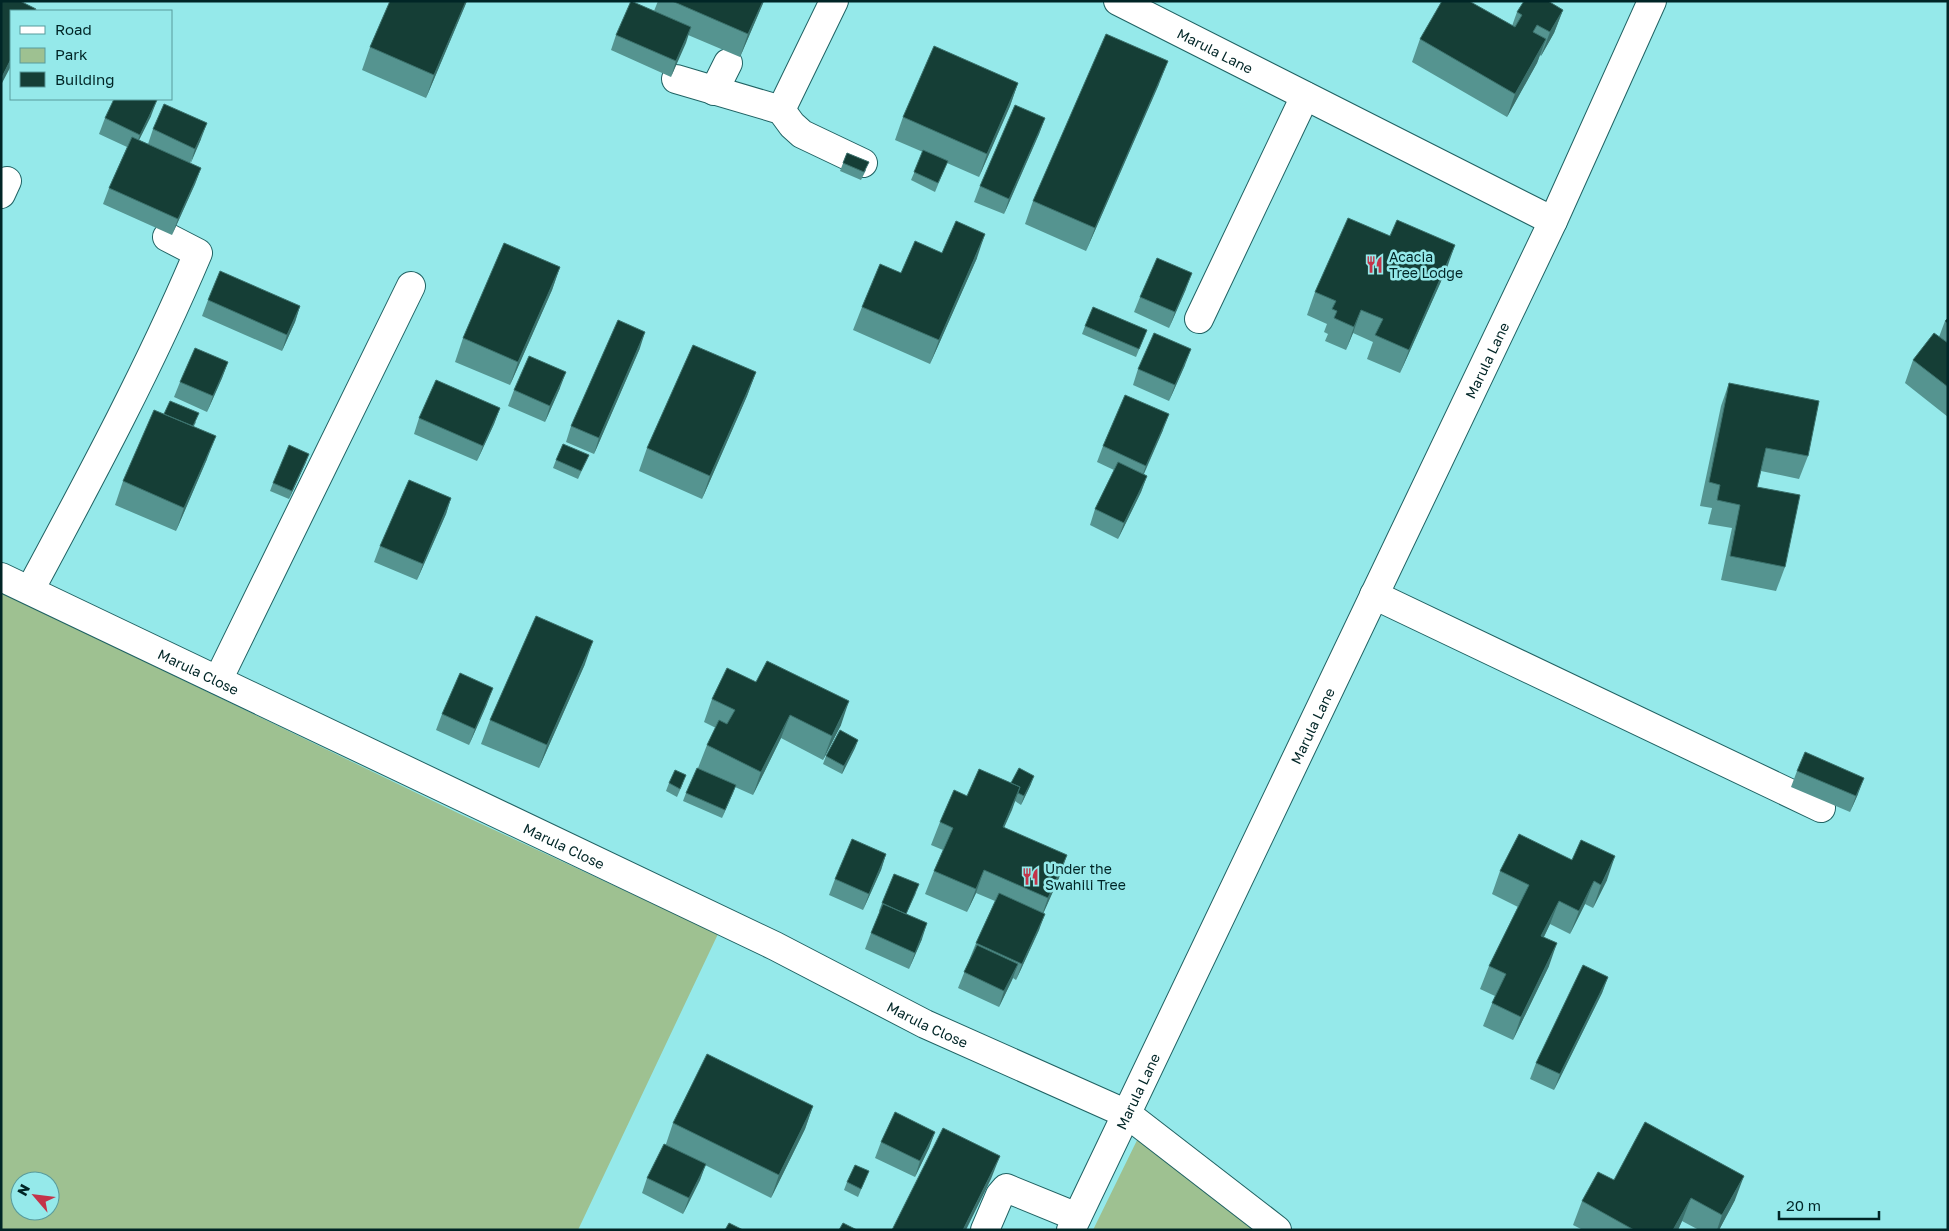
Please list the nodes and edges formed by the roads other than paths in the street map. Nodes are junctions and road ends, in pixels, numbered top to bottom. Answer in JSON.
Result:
{"nodes":[{"id":1,"x":834,"y":1,"type":"edge"},
{"id":2,"x":1118,"y":1,"type":"edge"},
{"id":3,"x":1652,"y":1,"type":"edge"},
{"id":4,"x":728,"y":63,"type":"dead end"},
{"id":5,"x":676,"y":80,"type":"dead end"},
{"id":6,"x":714,"y":91,"type":"junction"},
{"id":7,"x":1305,"y":96,"type":"junction"},
{"id":8,"x":781,"y":110,"type":"junction"},
{"id":9,"x":863,"y":163,"type":"edge"},
{"id":10,"x":1553,"y":221,"type":"junction"},
{"id":11,"x":166,"y":238,"type":"dead end"},
{"id":12,"x":411,"y":286,"type":"dead end"},
{"id":13,"x":1199,"y":319,"type":"dead end"},
{"id":14,"x":1,"y":577,"type":"edge"},
{"id":15,"x":30,"y":590,"type":"junction"},
{"id":16,"x":1374,"y":594,"type":"junction"},
{"id":17,"x":218,"y":680,"type":"junction"},
{"id":18,"x":1820,"y":808,"type":"dead end"},
{"id":19,"x":1127,"y":1114,"type":"junction"},
{"id":20,"x":1074,"y":1223,"type":"edge"},
{"id":21,"x":985,"y":1230,"type":"edge"},
{"id":22,"x":1277,"y":1230,"type":"edge"}],
"edges":[{"from":1,"to":8,"type":"street"},
{"from":2,"to":7,"type":"street","name":"Marula Lane"},
{"from":3,"to":10,"type":"street","name":"Marula Lane"},
{"from":4,"to":6,"type":"street"},
{"from":5,"to":6,"type":"street"},
{"from":6,"to":8,"type":"street"},
{"from":7,"to":10,"type":"street","name":"Marula Lane"},
{"from":7,"to":13,"type":"street"},
{"from":8,"to":9,"type":"street"},
{"from":10,"to":16,"type":"street","name":"Marula Lane"},
{"from":11,"to":15,"type":"street"},
{"from":12,"to":17,"type":"street"},
{"from":14,"to":15,"type":"street","name":"Marula Close"},
{"from":15,"to":17,"type":"street","name":"Marula Close"},
{"from":16,"to":18,"type":"street"},
{"from":16,"to":19,"type":"street","name":"Marula Lane"},
{"from":17,"to":19,"type":"street","name":"Marula Close"},
{"from":19,"to":20,"type":"street","name":"Marula Lane"},
{"from":19,"to":22,"type":"street","name":"Marula Close"},
{"from":20,"to":21,"type":"street"}]}
